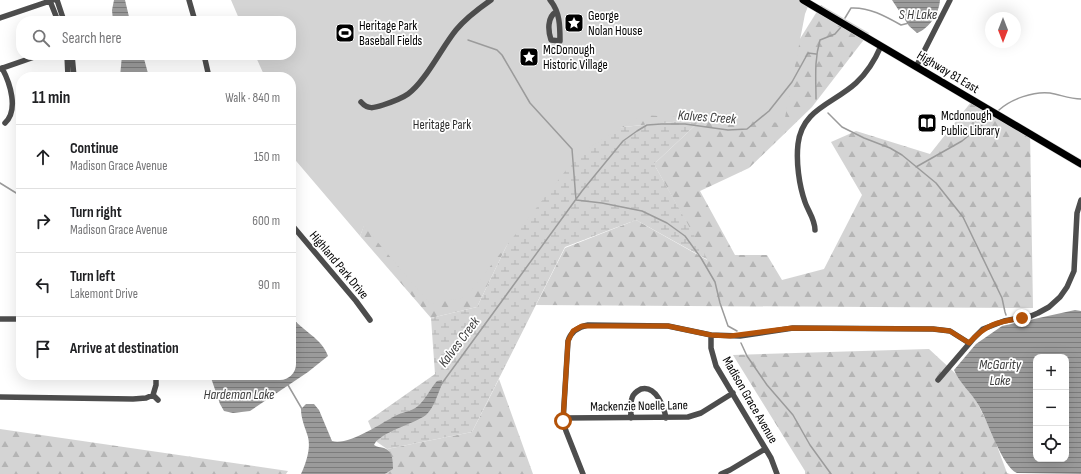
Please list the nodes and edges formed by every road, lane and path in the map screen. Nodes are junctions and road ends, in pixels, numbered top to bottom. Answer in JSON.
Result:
{"nodes":[{"id":1,"x":51,"y":0,"type":"edge"},
{"id":2,"x":57,"y":0,"type":"edge"},
{"id":3,"x":189,"y":0,"type":"edge"},
{"id":4,"x":491,"y":0,"type":"edge"},
{"id":5,"x":550,"y":0,"type":"edge"},
{"id":6,"x":803,"y":0,"type":"edge"},
{"id":7,"x":950,"y":0,"type":"edge"},
{"id":8,"x":556,"y":12,"type":"junction"},
{"id":9,"x":56,"y":16,"type":"edge"},
{"id":10,"x":62,"y":16,"type":"edge"},
{"id":11,"x":194,"y":16,"type":"edge"},
{"id":12,"x":0,"y":18,"type":"edge"},
{"id":13,"x":881,"y":46,"type":"junction"},
{"id":14,"x":26,"y":60,"type":"edge"},
{"id":15,"x":67,"y":60,"type":"edge"},
{"id":16,"x":72,"y":60,"type":"edge"},
{"id":17,"x":205,"y":60,"type":"edge"},
{"id":18,"x":916,"y":67,"type":"junction"},
{"id":19,"x":1,"y":69,"type":"edge"},
{"id":20,"x":68,"y":72,"type":"edge"},
{"id":21,"x":74,"y":72,"type":"edge"},
{"id":22,"x":208,"y":72,"type":"edge"},
{"id":23,"x":361,"y":102,"type":"dead end"},
{"id":24,"x":5,"y":123,"type":"dead end"},
{"id":25,"x":1081,"y":164,"type":"edge"},
{"id":26,"x":1081,"y":202,"type":"edge"},
{"id":27,"x":296,"y":230,"type":"edge"},
{"id":28,"x":815,"y":230,"type":"dead end"},
{"id":29,"x":0,"y":319,"type":"edge"},
{"id":30,"x":16,"y":319,"type":"edge"},
{"id":31,"x":370,"y":320,"type":"dead end"},
{"id":32,"x":711,"y":335,"type":"junction"},
{"id":33,"x":969,"y":343,"type":"junction"},
{"id":34,"x":156,"y":380,"type":"edge"},
{"id":35,"x":938,"y":380,"type":"dead end"},
{"id":36,"x":733,"y":393,"type":"junction"},
{"id":37,"x":153,"y":395,"type":"junction"},
{"id":38,"x":0,"y":397,"type":"edge"},
{"id":39,"x":158,"y":400,"type":"dead end"},
{"id":40,"x":563,"y":418,"type":"junction"},
{"id":41,"x":631,"y":418,"type":"junction"},
{"id":42,"x":666,"y":418,"type":"junction"},
{"id":43,"x":766,"y":449,"type":"junction"},
{"id":44,"x":583,"y":474,"type":"edge"},
{"id":45,"x":721,"y":474,"type":"edge"},
{"id":46,"x":777,"y":474,"type":"edge"}],
"edges":[{"from":1,"to":9,"type":"street"},
{"from":1,"to":12,"type":"street"},
{"from":2,"to":10,"type":"street"},
{"from":3,"to":11,"type":"street"},
{"from":4,"to":23,"type":"street"},
{"from":5,"to":8,"type":"street"},
{"from":6,"to":13,"type":"main road","name":"Highway 81 East"},
{"from":7,"to":18,"type":"street"},
{"from":8,"to":8,"type":"street"},
{"from":13,"to":18,"type":"main road","name":"Highway 81 East"},
{"from":13,"to":28,"type":"street"},
{"from":14,"to":19,"type":"street"},
{"from":15,"to":20,"type":"street"},
{"from":16,"to":21,"type":"street"},
{"from":17,"to":22,"type":"street"},
{"from":18,"to":25,"type":"main road","name":"Highway 81 East"},
{"from":19,"to":24,"type":"street"},
{"from":26,"to":33,"type":"street"},
{"from":27,"to":31,"type":"street","name":"Highland Park Drive"},
{"from":29,"to":30,"type":"street"},
{"from":32,"to":33,"type":"street","name":"Madison Grace Avenue"},
{"from":32,"to":36,"type":"street","name":"Madison Grace Avenue"},
{"from":32,"to":40,"type":"street","name":"Madison Grace Avenue"},
{"from":33,"to":35,"type":"street"},
{"from":34,"to":37,"type":"street"},
{"from":36,"to":42,"type":"street","name":"Mackenzie Noelle Lane"},
{"from":36,"to":43,"type":"street","name":"Madison Grace Avenue"},
{"from":37,"to":38,"type":"street"},
{"from":37,"to":39,"type":"street"},
{"from":40,"to":41,"type":"street","name":"Mackenzie Noelle Lane"},
{"from":40,"to":44,"type":"street","name":"Madison Grace Avenue"},
{"from":41,"to":42,"type":"street","name":"Mackenzie Noelle Lane"},
{"from":41,"to":42,"type":"street"},
{"from":43,"to":45,"type":"street"},
{"from":43,"to":46,"type":"street","name":"Madison Grace Avenue"}]}
